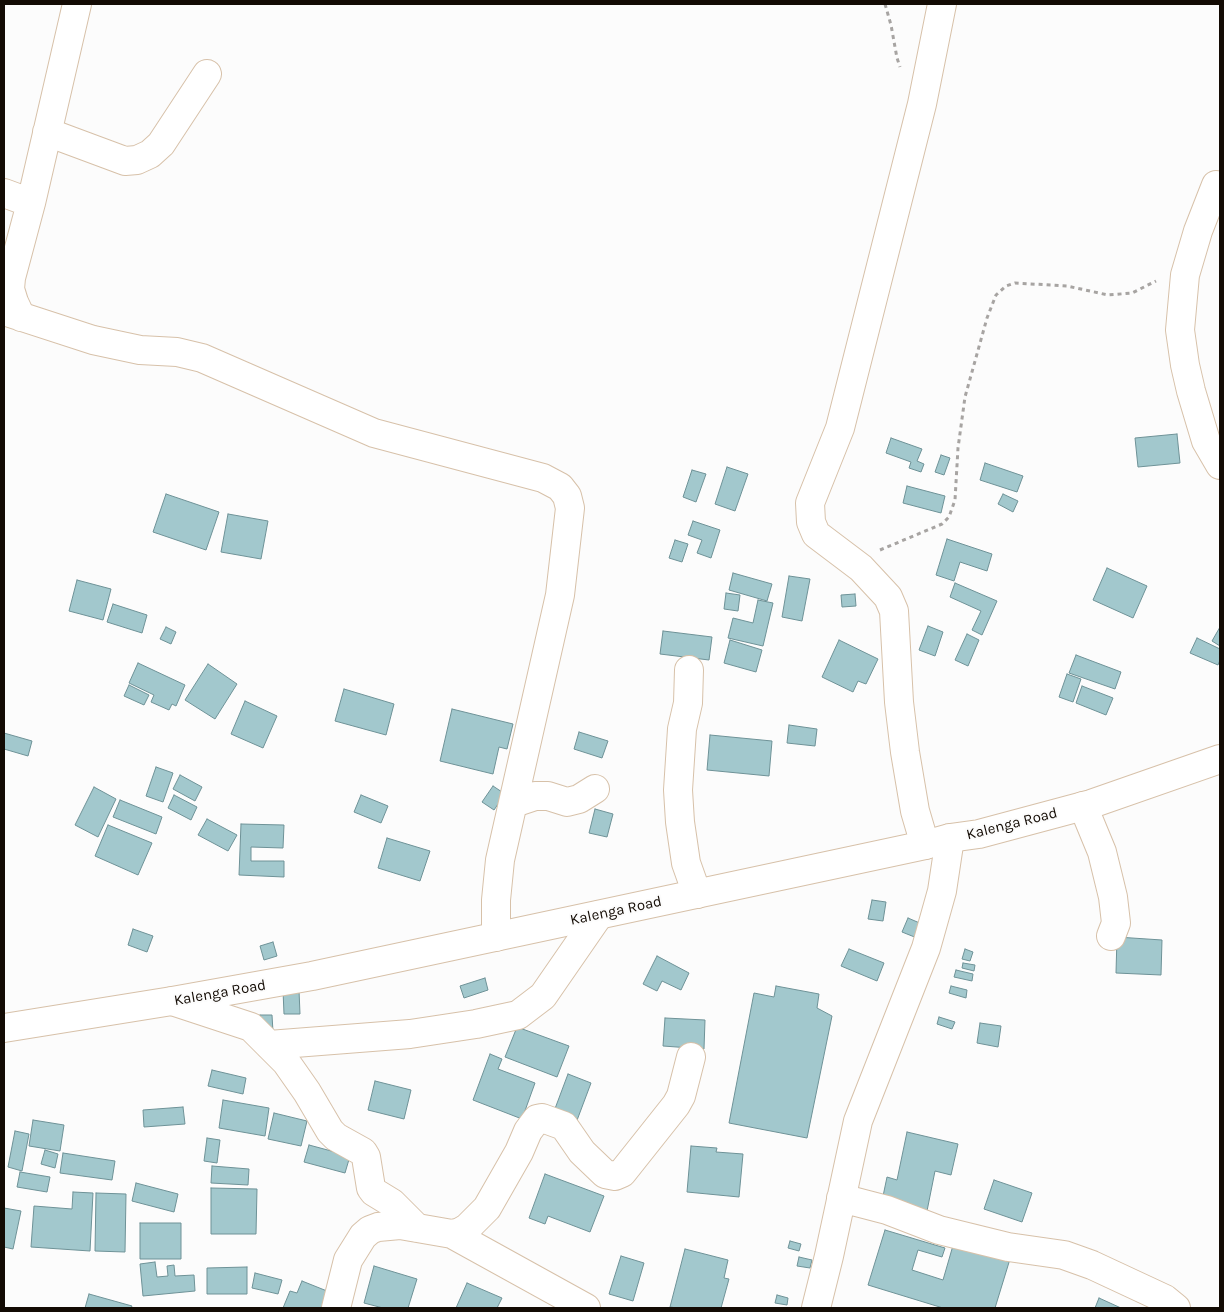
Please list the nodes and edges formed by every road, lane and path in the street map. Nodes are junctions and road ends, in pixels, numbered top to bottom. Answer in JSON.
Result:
{"nodes":[{"id":1,"x":77,"y":4,"type":"edge"},
{"id":2,"x":885,"y":4,"type":"edge"},
{"id":3,"x":942,"y":4,"type":"edge"},
{"id":4,"x":207,"y":74,"type":"dead end"},
{"id":5,"x":922,"y":104,"type":"junction"},
{"id":6,"x":47,"y":132,"type":"junction"},
{"id":7,"x":1216,"y":185,"type":"dead end"},
{"id":8,"x":4,"y":193,"type":"edge"},
{"id":9,"x":31,"y":203,"type":"junction"},
{"id":10,"x":1162,"y":274,"type":"dead end"},
{"id":11,"x":7,"y":282,"type":"edge"},
{"id":12,"x":13,"y":314,"type":"edge"},
{"id":13,"x":1220,"y":416,"type":"edge"},
{"id":14,"x":1216,"y":458,"type":"edge"},
{"id":15,"x":850,"y":560,"type":"junction"},
{"id":16,"x":689,"y":670,"type":"dead end"},
{"id":17,"x":1220,"y":759,"type":"edge"},
{"id":18,"x":595,"y":789,"type":"dead end"},
{"id":19,"x":514,"y":803,"type":"junction"},
{"id":20,"x":1083,"y":806,"type":"junction"},
{"id":21,"x":938,"y":842,"type":"junction"},
{"id":22,"x":698,"y":894,"type":"junction"},
{"id":23,"x":599,"y":915,"type":"junction"},
{"id":24,"x":1111,"y":936,"type":"dead end"},
{"id":25,"x":496,"y":937,"type":"junction"},
{"id":26,"x":172,"y":1002,"type":"junction"},
{"id":27,"x":4,"y":1028,"type":"edge"},
{"id":28,"x":269,"y":1046,"type":"junction"},
{"id":29,"x":691,"y":1057,"type":"dead end"},
{"id":30,"x":841,"y":1198,"type":"junction"},
{"id":31,"x":417,"y":1228,"type":"junction"},
{"id":32,"x":452,"y":1234,"type":"junction"},
{"id":33,"x":336,"y":1308,"type":"edge"},
{"id":34,"x":586,"y":1308,"type":"edge"},
{"id":35,"x":816,"y":1308,"type":"edge"},
{"id":36,"x":1176,"y":1308,"type":"edge"}],
"edges":[{"from":1,"to":6,"type":"street"},
{"from":2,"to":5,"type":"path"},
{"from":3,"to":5,"type":"street"},
{"from":4,"to":6,"type":"street"},
{"from":5,"to":15,"type":"street"},
{"from":6,"to":9,"type":"street"},
{"from":7,"to":14,"type":"street"},
{"from":8,"to":9,"type":"street"},
{"from":9,"to":11,"type":"street"},
{"from":10,"to":15,"type":"path"},
{"from":11,"to":12,"type":"street"},
{"from":12,"to":19,"type":"street"},
{"from":13,"to":14,"type":"street"},
{"from":15,"to":21,"type":"street"},
{"from":16,"to":22,"type":"street"},
{"from":17,"to":20,"type":"street","name":"Kalenga Road"},
{"from":18,"to":19,"type":"street"},
{"from":19,"to":25,"type":"street"},
{"from":20,"to":21,"type":"street","name":"Kalenga Road"},
{"from":20,"to":24,"type":"street"},
{"from":21,"to":22,"type":"street","name":"Kalenga Road"},
{"from":21,"to":30,"type":"street"},
{"from":22,"to":23,"type":"street","name":"Kalenga Road"},
{"from":23,"to":25,"type":"street","name":"Kalenga Road"},
{"from":23,"to":28,"type":"street"},
{"from":25,"to":26,"type":"street","name":"Kalenga Road"},
{"from":26,"to":27,"type":"street","name":"Kalenga Road"},
{"from":26,"to":28,"type":"street"},
{"from":28,"to":31,"type":"street"},
{"from":29,"to":32,"type":"street"},
{"from":30,"to":35,"type":"street"},
{"from":30,"to":36,"type":"street"},
{"from":31,"to":32,"type":"street"},
{"from":31,"to":33,"type":"street"},
{"from":32,"to":34,"type":"street"}]}
